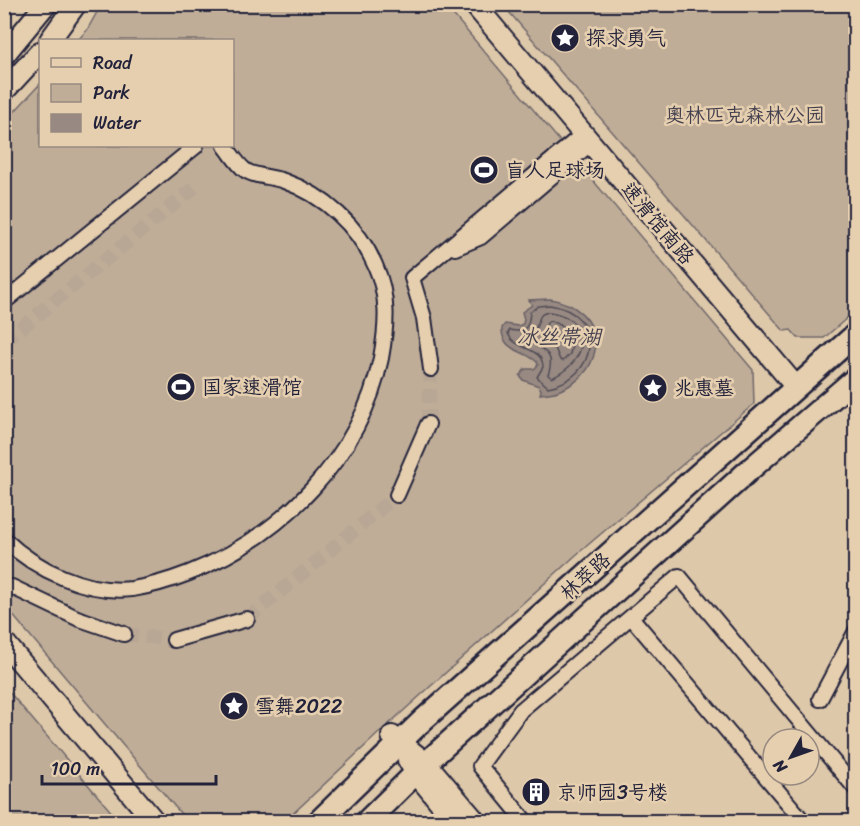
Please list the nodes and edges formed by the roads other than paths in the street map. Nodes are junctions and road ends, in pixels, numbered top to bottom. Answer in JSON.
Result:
{"nodes":[{"id":1,"x":46,"y":4,"type":"edge"},
{"id":2,"x":76,"y":4,"type":"edge"},
{"id":3,"x":474,"y":4,"type":"edge"},
{"id":4,"x":51,"y":39,"type":"edge"},
{"id":5,"x":39,"y":53,"type":"edge"},
{"id":6,"x":4,"y":55,"type":"edge"},
{"id":7,"x":4,"y":91,"type":"edge"},
{"id":8,"x":587,"y":139,"type":"junction"},
{"id":9,"x":195,"y":147,"type":"edge"},
{"id":10,"x":226,"y":147,"type":"edge"},
{"id":11,"x":4,"y":302,"type":"edge"},
{"id":12,"x":855,"y":334,"type":"edge"},
{"id":13,"x":431,"y":369,"type":"tunnel mouth"},
{"id":14,"x":855,"y":378,"type":"edge"},
{"id":15,"x":796,"y":387,"type":"junction"},
{"id":16,"x":428,"y":424,"type":"tunnel mouth"},
{"id":17,"x":397,"y":495,"type":"tunnel mouth"},
{"id":18,"x":4,"y":539,"type":"edge"},
{"id":19,"x":12,"y":587,"type":"dead end"},
{"id":20,"x":631,"y":617,"type":"junction"},
{"id":21,"x":247,"y":619,"type":"tunnel mouth"},
{"id":22,"x":855,"y":631,"type":"edge"},
{"id":23,"x":124,"y":634,"type":"tunnel mouth"},
{"id":24,"x":174,"y":640,"type":"tunnel mouth"},
{"id":25,"x":4,"y":642,"type":"edge"},
{"id":26,"x":820,"y":699,"type":"dead end"},
{"id":27,"x":427,"y":716,"type":"junction"},
{"id":28,"x":395,"y":739,"type":"junction"},
{"id":29,"x":449,"y":742,"type":"junction"},
{"id":30,"x":421,"y":768,"type":"junction"},
{"id":31,"x":368,"y":772,"type":"junction"},
{"id":32,"x":855,"y":789,"type":"edge"},
{"id":33,"x":392,"y":796,"type":"junction"},
{"id":34,"x":155,"y":822,"type":"edge"},
{"id":35,"x":318,"y":822,"type":"edge"},
{"id":36,"x":366,"y":822,"type":"edge"},
{"id":37,"x":456,"y":822,"type":"edge"},
{"id":38,"x":476,"y":822,"type":"edge"},
{"id":39,"x":526,"y":822,"type":"edge"},
{"id":40,"x":804,"y":822,"type":"edge"}],
"edges":[{"from":1,"to":6,"type":"street"},
{"from":2,"to":4,"type":"street"},
{"from":3,"to":8,"type":"street","name":"速滑馆南路"},
{"from":5,"to":7,"type":"street"},
{"from":8,"to":13,"type":"street"},
{"from":8,"to":15,"type":"street","name":"速滑馆南路"},
{"from":9,"to":11,"type":"street"},
{"from":10,"to":18,"type":"street"},
{"from":12,"to":15,"type":"main road","name":"林萃路"},
{"from":14,"to":29,"type":"main road","name":"林萃路"},
{"from":15,"to":27,"type":"main road","name":"林萃路"},
{"from":16,"to":17,"type":"street"},
{"from":19,"to":23,"type":"street"},
{"from":20,"to":32,"type":"street"},
{"from":20,"to":39,"type":"street"},
{"from":20,"to":40,"type":"street"},
{"from":21,"to":24,"type":"street"},
{"from":22,"to":26,"type":"street"},
{"from":25,"to":34,"type":"street"},
{"from":27,"to":28,"type":"main road","name":"林萃路"},
{"from":27,"to":29,"type":"main road"},
{"from":28,"to":30,"type":"street"},
{"from":28,"to":31,"type":"main road","name":"林萃路"},
{"from":29,"to":30,"type":"main road","name":"林萃路"},
{"from":30,"to":33,"type":"main road","name":"林萃路"},
{"from":30,"to":37,"type":"street"},
{"from":30,"to":38,"type":"street"},
{"from":31,"to":33,"type":"main road"},
{"from":31,"to":35,"type":"main road","name":"林萃路"},
{"from":33,"to":36,"type":"main road","name":"林萃路"}]}
